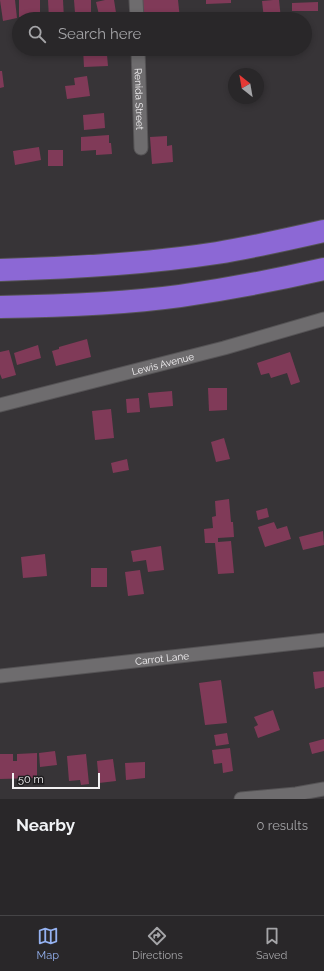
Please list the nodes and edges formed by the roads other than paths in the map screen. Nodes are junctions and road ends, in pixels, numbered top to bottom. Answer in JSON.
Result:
{"nodes":[{"id":1,"x":136,"y":0,"type":"edge"},
{"id":2,"x":137,"y":12,"type":"edge"},
{"id":3,"x":138,"y":56,"type":"edge"},
{"id":4,"x":141,"y":148,"type":"dead end"},
{"id":5,"x":324,"y":230,"type":"edge"},
{"id":6,"x":324,"y":269,"type":"edge"},
{"id":7,"x":0,"y":270,"type":"edge"},
{"id":8,"x":0,"y":307,"type":"edge"},
{"id":9,"x":324,"y":319,"type":"edge"},
{"id":10,"x":0,"y":404,"type":"edge"},
{"id":11,"x":324,"y":640,"type":"edge"},
{"id":12,"x":0,"y":676,"type":"edge"},
{"id":13,"x":324,"y":789,"type":"edge"},
{"id":14,"x":241,"y":799,"type":"edge"}],
"edges":[{"from":1,"to":2,"type":"street"},
{"from":3,"to":4,"type":"street","name":"Renida Street"},
{"from":5,"to":7,"type":"highway"},
{"from":6,"to":8,"type":"highway"},
{"from":9,"to":10,"type":"street","name":"Lewis Avenue"},
{"from":11,"to":12,"type":"street","name":"Carrot Lane"},
{"from":13,"to":14,"type":"street"}]}
